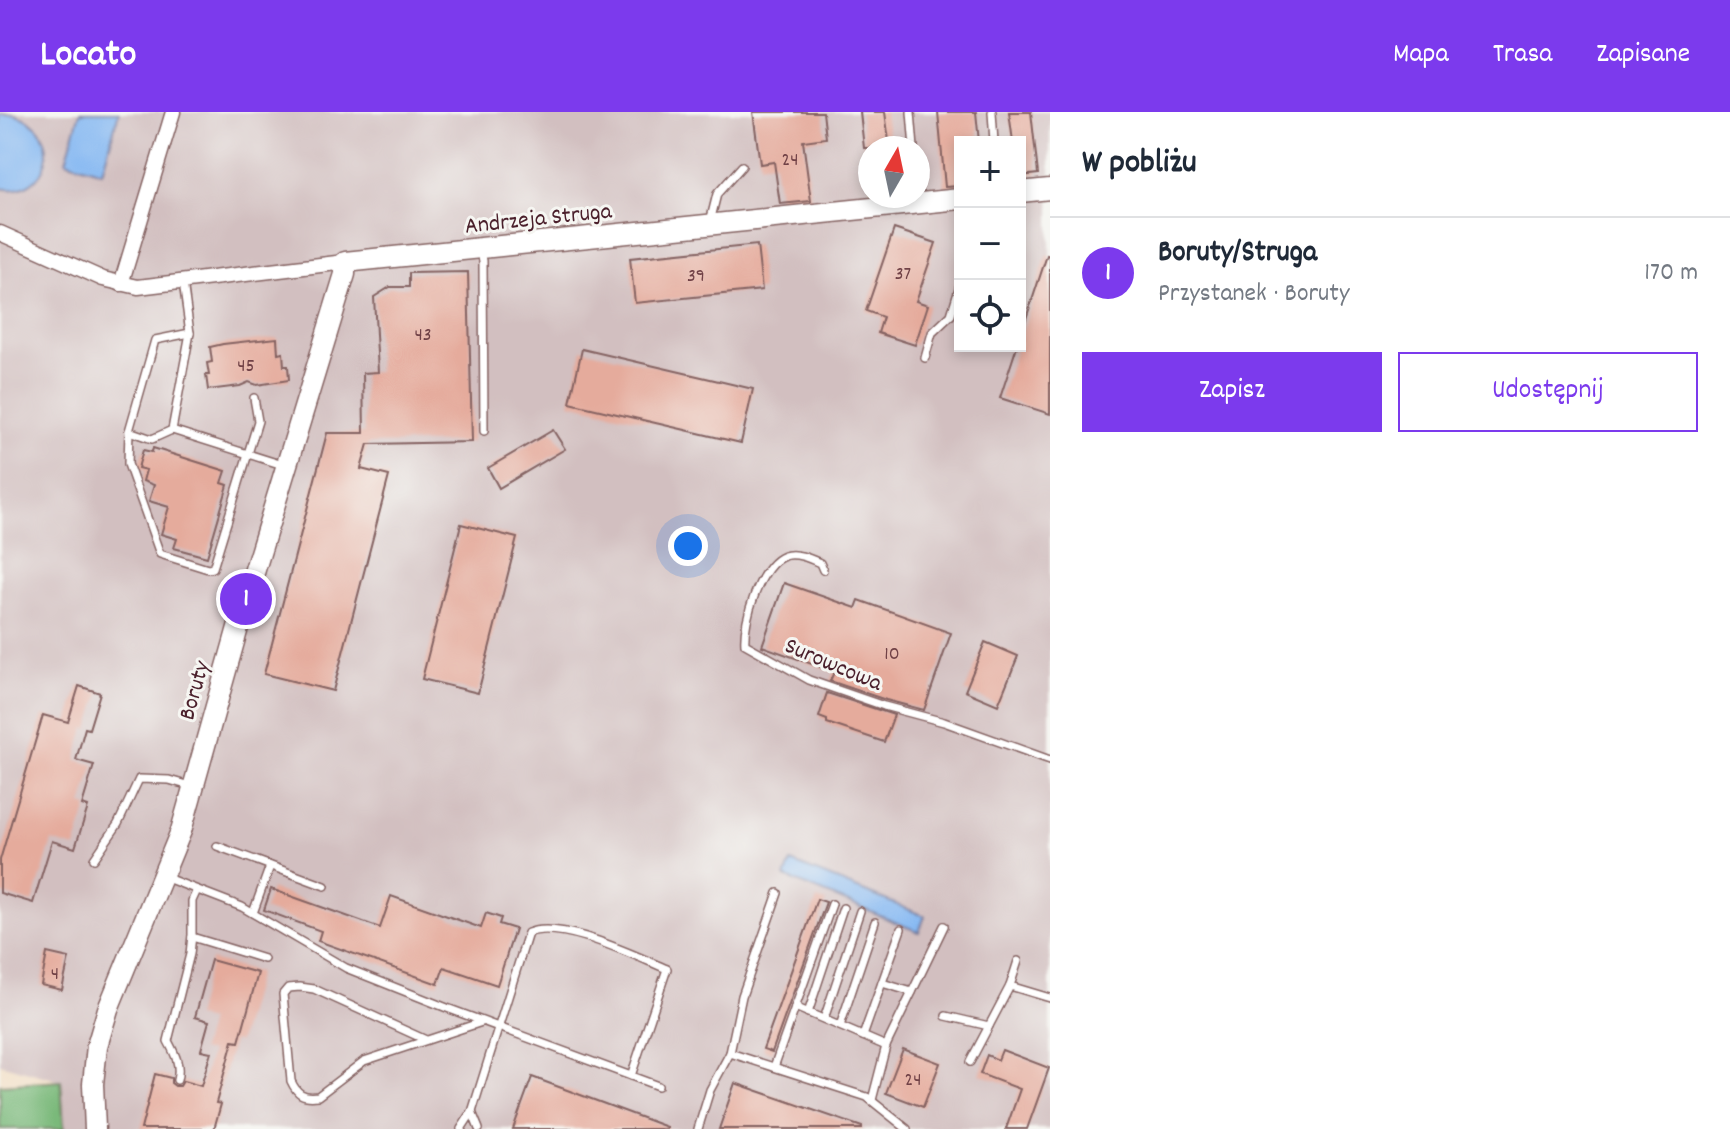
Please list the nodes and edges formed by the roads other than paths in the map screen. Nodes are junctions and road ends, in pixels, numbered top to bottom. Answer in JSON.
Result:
{"nodes":[{"id":1,"x":173,"y":112,"type":"edge"},
{"id":2,"x":911,"y":112,"type":"edge"},
{"id":3,"x":992,"y":112,"type":"edge"},
{"id":4,"x":913,"y":136,"type":"edge"},
{"id":5,"x":994,"y":136,"type":"edge"},
{"id":6,"x":742,"y":166,"type":"dead end"},
{"id":7,"x":1050,"y":189,"type":"edge"},
{"id":8,"x":1026,"y":191,"type":"edge"},
{"id":9,"x":930,"y":199,"type":"edge"},
{"id":10,"x":954,"y":199,"type":"edge"},
{"id":11,"x":858,"y":206,"type":"edge"},
{"id":12,"x":709,"y":224,"type":"junction"},
{"id":13,"x":0,"y":233,"type":"edge"},
{"id":14,"x":481,"y":249,"type":"junction"},
{"id":15,"x":345,"y":262,"type":"junction"},
{"id":16,"x":183,"y":282,"type":"junction"},
{"id":17,"x":121,"y":284,"type":"junction"},
{"id":18,"x":954,"y":305,"type":"edge"},
{"id":19,"x":190,"y":333,"type":"junction"},
{"id":20,"x":925,"y":358,"type":"dead end"},
{"id":21,"x":254,"y":398,"type":"dead end"},
{"id":22,"x":172,"y":430,"type":"junction"},
{"id":23,"x":129,"y":431,"type":"junction"},
{"id":24,"x":484,"y":431,"type":"dead end"},
{"id":25,"x":248,"y":455,"type":"junction"},
{"id":26,"x":288,"y":466,"type":"junction"},
{"id":27,"x":823,"y":570,"type":"dead end"},
{"id":28,"x":1050,"y":760,"type":"edge"},
{"id":29,"x":192,"y":787,"type":"junction"},
{"id":30,"x":217,"y":846,"type":"dead end"},
{"id":31,"x":94,"y":859,"type":"dead end"},
{"id":32,"x":270,"y":866,"type":"junction"},
{"id":33,"x":162,"y":876,"type":"junction"},
{"id":34,"x":325,"y":886,"type":"dead end"},
{"id":35,"x":197,"y":890,"type":"junction"},
{"id":36,"x":778,"y":893,"type":"dead end"},
{"id":37,"x":832,"y":904,"type":"dead end"},
{"id":38,"x":843,"y":908,"type":"dead end"},
{"id":39,"x":860,"y":911,"type":"dead end"},
{"id":40,"x":253,"y":913,"type":"junction"},
{"id":41,"x":875,"y":922,"type":"dead end"},
{"id":42,"x":944,"y":926,"type":"dead end"},
{"id":43,"x":901,"y":929,"type":"dead end"},
{"id":44,"x":192,"y":937,"type":"junction"},
{"id":45,"x":831,"y":945,"type":"junction"},
{"id":46,"x":848,"y":948,"type":"junction"},
{"id":47,"x":865,"y":952,"type":"junction"},
{"id":48,"x":264,"y":959,"type":"dead end"},
{"id":49,"x":1018,"y":961,"type":"dead end"},
{"id":50,"x":837,"y":981,"type":"junction"},
{"id":51,"x":882,"y":983,"type":"junction"},
{"id":52,"x":1010,"y":986,"type":"junction"},
{"id":53,"x":853,"y":987,"type":"junction"},
{"id":54,"x":912,"y":992,"type":"junction"},
{"id":55,"x":1050,"y":998,"type":"edge"},
{"id":56,"x":795,"y":1007,"type":"junction"},
{"id":57,"x":808,"y":1013,"type":"junction"},
{"id":58,"x":946,"y":1016,"type":"dead end"},
{"id":59,"x":824,"y":1019,"type":"junction"},
{"id":60,"x":484,"y":1022,"type":"junction"},
{"id":61,"x":840,"y":1026,"type":"junction"},
{"id":62,"x":989,"y":1026,"type":"junction"},
{"id":63,"x":498,"y":1027,"type":"junction"},
{"id":64,"x":863,"y":1036,"type":"junction"},
{"id":65,"x":426,"y":1040,"type":"junction"},
{"id":66,"x":886,"y":1046,"type":"junction"},
{"id":67,"x":730,"y":1053,"type":"junction"},
{"id":68,"x":970,"y":1062,"type":"dead end"},
{"id":69,"x":774,"y":1067,"type":"junction"},
{"id":70,"x":631,"y":1076,"type":"junction"},
{"id":71,"x":177,"y":1080,"type":"dead end"},
{"id":72,"x":658,"y":1086,"type":"dead end"},
{"id":73,"x":872,"y":1100,"type":"junction"},
{"id":74,"x":472,"y":1112,"type":"junction"},
{"id":75,"x":95,"y":1129,"type":"edge"},
{"id":76,"x":461,"y":1129,"type":"edge"},
{"id":77,"x":479,"y":1129,"type":"edge"},
{"id":78,"x":698,"y":1129,"type":"edge"},
{"id":79,"x":907,"y":1129,"type":"edge"}],
"edges":[{"from":1,"to":17,"type":"street"},
{"from":2,"to":4,"type":"lane"},
{"from":3,"to":5,"type":"lane"},
{"from":6,"to":12,"type":"lane"},
{"from":7,"to":8,"type":"street"},
{"from":9,"to":10,"type":"street","name":"Andrzeja Struga"},
{"from":11,"to":12,"type":"street","name":"Andrzeja Struga"},
{"from":12,"to":14,"type":"street","name":"Andrzeja Struga"},
{"from":13,"to":17,"type":"street","name":"Andrzeja Struga"},
{"from":14,"to":15,"type":"street","name":"Andrzeja Struga"},
{"from":14,"to":24,"type":"lane"},
{"from":15,"to":16,"type":"street","name":"Andrzeja Struga"},
{"from":15,"to":26,"type":"street","name":"Boruty"},
{"from":16,"to":17,"type":"street","name":"Andrzeja Struga"},
{"from":16,"to":19,"type":"lane"},
{"from":18,"to":20,"type":"lane"},
{"from":19,"to":22,"type":"lane"},
{"from":19,"to":23,"type":"lane"},
{"from":21,"to":25,"type":"lane"},
{"from":22,"to":23,"type":"lane"},
{"from":22,"to":25,"type":"lane"},
{"from":23,"to":25,"type":"lane"},
{"from":25,"to":26,"type":"lane"},
{"from":26,"to":29,"type":"street","name":"Boruty"},
{"from":27,"to":28,"type":"lane","name":"Surowcowa"},
{"from":29,"to":31,"type":"lane"},
{"from":29,"to":33,"type":"street","name":"Boruty"},
{"from":30,"to":32,"type":"lane"},
{"from":32,"to":34,"type":"lane"},
{"from":32,"to":40,"type":"lane"},
{"from":33,"to":35,"type":"lane"},
{"from":33,"to":75,"type":"street","name":"Boruty"},
{"from":35,"to":40,"type":"lane"},
{"from":35,"to":44,"type":"lane"},
{"from":36,"to":67,"type":"lane"},
{"from":37,"to":56,"type":"lane"},
{"from":38,"to":45,"type":"lane"},
{"from":39,"to":46,"type":"lane"},
{"from":40,"to":60,"type":"lane"},
{"from":41,"to":47,"type":"lane"},
{"from":42,"to":54,"type":"lane"},
{"from":43,"to":51,"type":"lane"},
{"from":44,"to":48,"type":"lane"},
{"from":44,"to":71,"type":"lane"},
{"from":45,"to":46,"type":"lane"},
{"from":45,"to":57,"type":"lane"},
{"from":46,"to":47,"type":"lane"},
{"from":46,"to":50,"type":"lane"},
{"from":47,"to":53,"type":"lane"},
{"from":49,"to":52,"type":"lane"},
{"from":50,"to":53,"type":"lane"},
{"from":50,"to":59,"type":"lane"},
{"from":51,"to":54,"type":"lane"},
{"from":51,"to":64,"type":"lane"},
{"from":52,"to":55,"type":"lane"},
{"from":52,"to":62,"type":"lane"},
{"from":53,"to":61,"type":"lane"},
{"from":54,"to":66,"type":"lane"},
{"from":56,"to":57,"type":"lane"},
{"from":56,"to":69,"type":"lane"},
{"from":57,"to":59,"type":"lane"},
{"from":58,"to":62,"type":"lane"},
{"from":59,"to":61,"type":"lane"},
{"from":60,"to":63,"type":"lane"},
{"from":60,"to":65,"type":"lane"},
{"from":61,"to":64,"type":"lane"},
{"from":62,"to":68,"type":"lane"},
{"from":63,"to":70,"type":"lane"},
{"from":63,"to":70,"type":"lane"},
{"from":63,"to":74,"type":"lane"},
{"from":64,"to":66,"type":"lane"},
{"from":65,"to":65,"type":"lane"},
{"from":66,"to":73,"type":"lane"},
{"from":67,"to":69,"type":"lane"},
{"from":67,"to":78,"type":"lane"},
{"from":69,"to":73,"type":"lane"},
{"from":70,"to":72,"type":"lane"},
{"from":73,"to":79,"type":"lane"},
{"from":74,"to":76,"type":"lane"},
{"from":74,"to":77,"type":"lane"}]}
